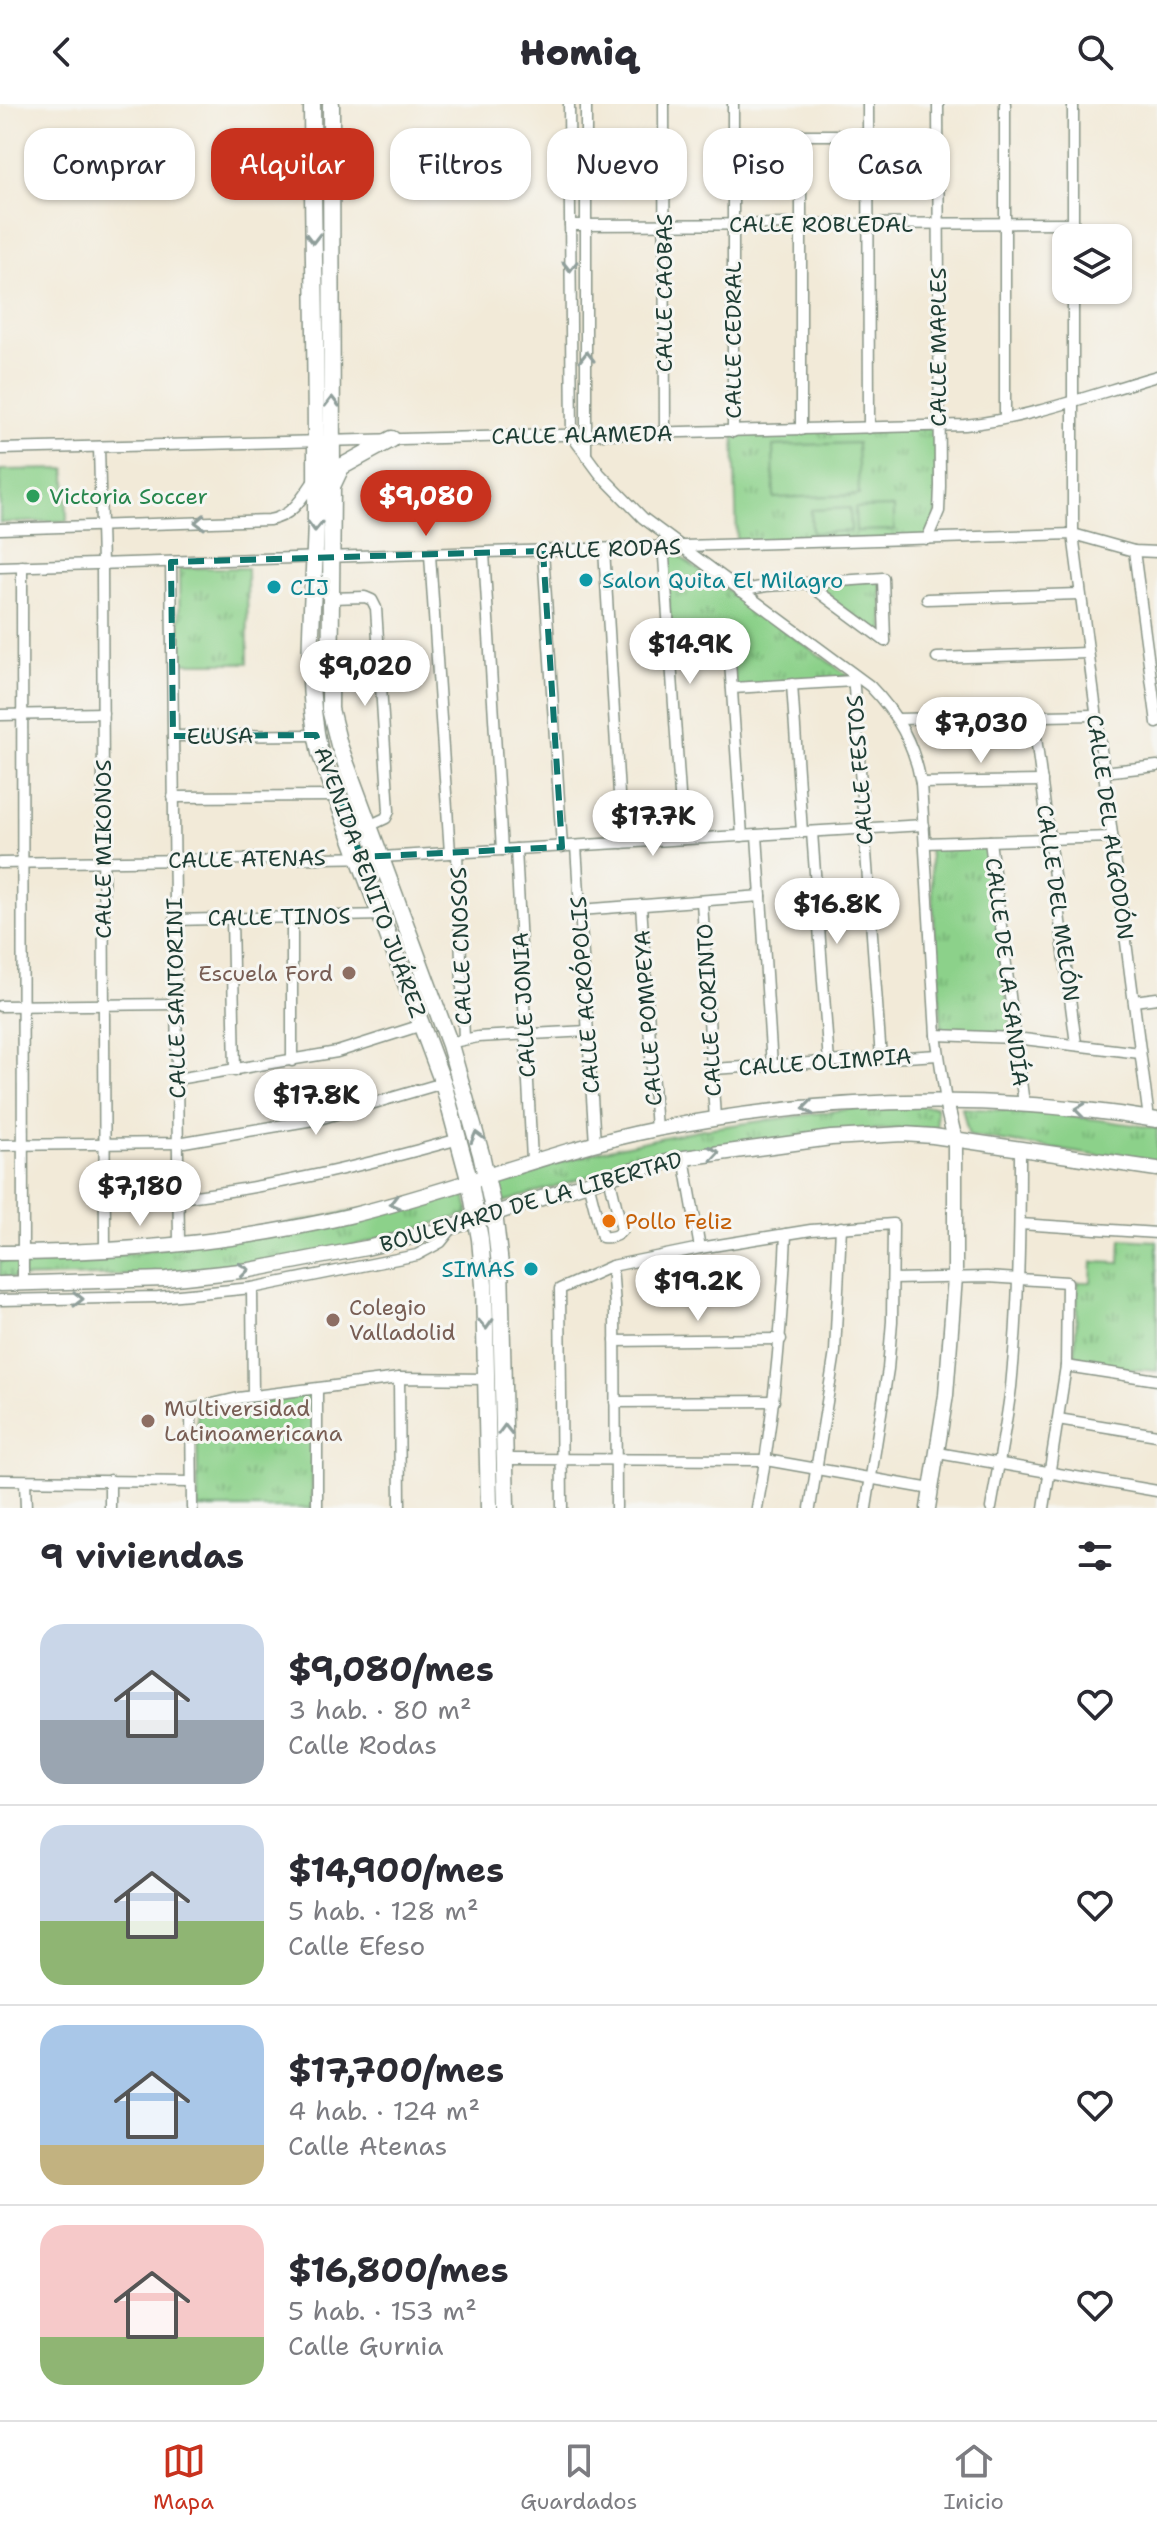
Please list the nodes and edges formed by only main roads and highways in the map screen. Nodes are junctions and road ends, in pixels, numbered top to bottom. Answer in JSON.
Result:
{"nodes":[{"id":1,"x":312,"y":104,"type":"edge"},
{"id":2,"x":331,"y":104,"type":"edge"},
{"id":3,"x":392,"y":439,"type":"road end"},
{"id":4,"x":332,"y":485,"type":"junction"},
{"id":5,"x":322,"y":558,"type":"junction"},
{"id":6,"x":946,"y":1102,"type":"junction"},
{"id":7,"x":1153,"y":1120,"type":"edge"},
{"id":8,"x":955,"y":1140,"type":"junction"},
{"id":9,"x":1157,"y":1169,"type":"edge"},
{"id":10,"x":478,"y":1180,"type":"junction"},
{"id":11,"x":486,"y":1216,"type":"junction"},
{"id":12,"x":0,"y":1253,"type":"edge"},
{"id":13,"x":0,"y":1284,"type":"edge"},
{"id":14,"x":489,"y":1508,"type":"edge"},
{"id":15,"x":506,"y":1508,"type":"edge"},
{"id":16,"x":928,"y":1508,"type":"edge"}],
"edges":[{"from":1,"to":5,"type":"main road","name":"AVENIDA BENITO JUÁREZ","one_way":true},
{"from":4,"to":2,"type":"main road","name":"AVENIDA BENITO JUÁREZ","one_way":true},
{"from":3,"to":4,"type":"main road"},
{"from":4,"to":5,"type":"main road","name":"AVENIDA BENITO JUÁREZ"},
{"from":10,"to":5,"type":"main road","name":"AVENIDA BENITO JUÁREZ","one_way":true},
{"from":5,"to":10,"type":"main road","name":"AVENIDA BENITO JUÁREZ"},
{"from":7,"to":6,"type":"main road","name":"BOULEVARD DE LA LIBERTAD","one_way":true},
{"from":6,"to":8,"type":"main road"},
{"from":6,"to":10,"type":"main road","name":"BOULEVARD DE LA LIBERTAD","one_way":true},
{"from":8,"to":9,"type":"main road","name":"BOULEVARD DE LA LIBERTAD"},
{"from":11,"to":8,"type":"main road","name":"BOULEVARD DE LA LIBERTAD","one_way":true},
{"from":8,"to":16,"type":"main road"},
{"from":10,"to":11,"type":"main road","name":"AVENIDA BENITO JUÁREZ"},
{"from":10,"to":12,"type":"main road","name":"BOULEVARD DE LA LIBERTAD","one_way":true},
{"from":13,"to":11,"type":"main road","name":"BOULEVARD DE LA LIBERTAD","one_way":true},
{"from":11,"to":14,"type":"main road","name":"AVENIDA BENITO JUÁREZ","one_way":true},
{"from":15,"to":11,"type":"main road","name":"AVENIDA BENITO JUÁREZ","one_way":true}]}
